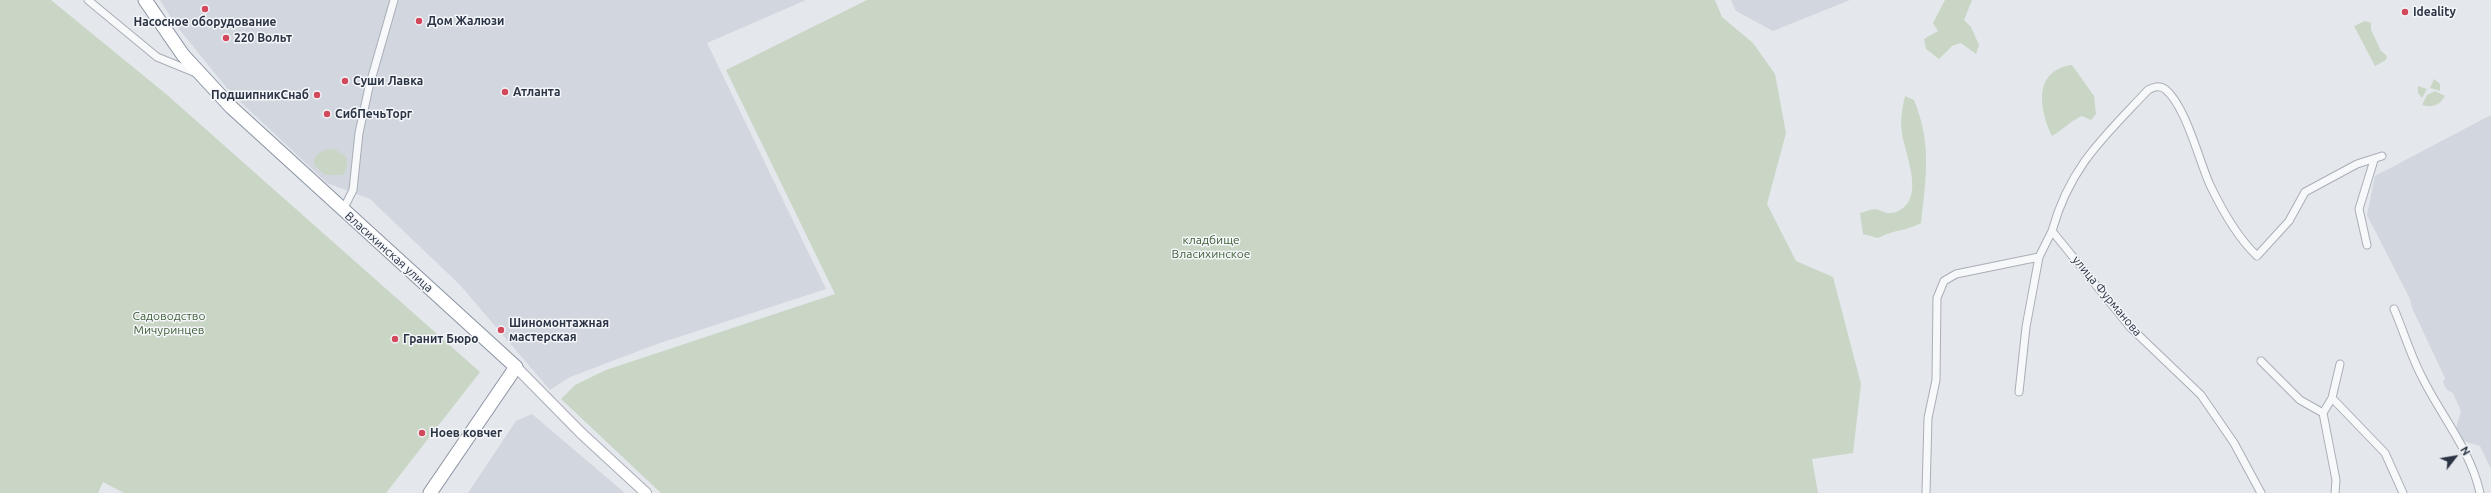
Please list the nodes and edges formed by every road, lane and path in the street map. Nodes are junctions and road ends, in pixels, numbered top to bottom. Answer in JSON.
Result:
{"nodes":[{"id":1,"x":88,"y":0,"type":"edge"},
{"id":2,"x":145,"y":0,"type":"edge"},
{"id":3,"x":394,"y":0,"type":"edge"},
{"id":4,"x":199,"y":74,"type":"junction"},
{"id":5,"x":2382,"y":156,"type":"dead end"},
{"id":6,"x":2374,"y":160,"type":"junction"},
{"id":7,"x":343,"y":210,"type":"junction"},
{"id":8,"x":2052,"y":231,"type":"junction"},
{"id":9,"x":2367,"y":245,"type":"dead end"},
{"id":10,"x":2039,"y":257,"type":"junction"},
{"id":11,"x":2394,"y":309,"type":"dead end"},
{"id":12,"x":2261,"y":361,"type":"dead end"},
{"id":13,"x":2340,"y":364,"type":"dead end"},
{"id":14,"x":516,"y":367,"type":"junction"},
{"id":15,"x":2019,"y":392,"type":"dead end"},
{"id":16,"x":2332,"y":398,"type":"junction"},
{"id":17,"x":2323,"y":413,"type":"junction"},
{"id":18,"x":430,"y":493,"type":"edge"},
{"id":19,"x":646,"y":493,"type":"edge"},
{"id":20,"x":1926,"y":493,"type":"edge"},
{"id":21,"x":2261,"y":493,"type":"edge"},
{"id":22,"x":2335,"y":493,"type":"edge"},
{"id":23,"x":2403,"y":493,"type":"edge"},
{"id":24,"x":2480,"y":493,"type":"edge"}],
"edges":[{"from":1,"to":4,"type":"street"},
{"from":2,"to":4,"type":"highway","name":"Власихинская улица"},
{"from":3,"to":7,"type":"street"},
{"from":4,"to":7,"type":"highway","name":"Власихинская улица"},
{"from":5,"to":6,"type":"street"},
{"from":6,"to":8,"type":"street"},
{"from":6,"to":9,"type":"street"},
{"from":7,"to":14,"type":"highway","name":"Власихинская улица"},
{"from":8,"to":10,"type":"street"},
{"from":8,"to":21,"type":"street","name":"улица Фурманова"},
{"from":10,"to":15,"type":"street"},
{"from":10,"to":20,"type":"street"},
{"from":11,"to":24,"type":"street"},
{"from":12,"to":17,"type":"street"},
{"from":13,"to":16,"type":"street"},
{"from":14,"to":18,"type":"highway"},
{"from":14,"to":19,"type":"street","name":"Власихинская улица"},
{"from":16,"to":17,"type":"street"},
{"from":16,"to":23,"type":"street"},
{"from":17,"to":22,"type":"street"}]}
